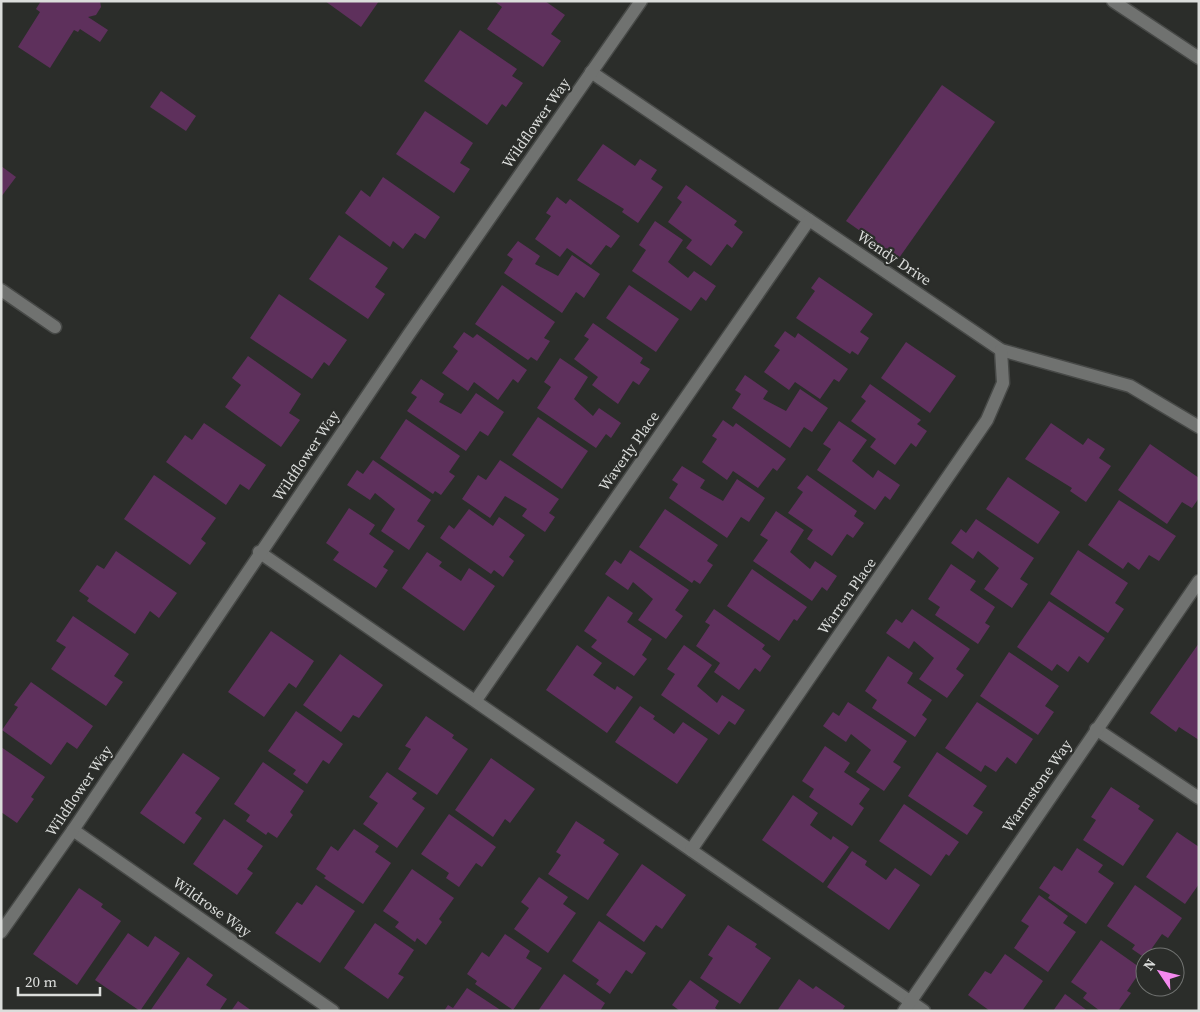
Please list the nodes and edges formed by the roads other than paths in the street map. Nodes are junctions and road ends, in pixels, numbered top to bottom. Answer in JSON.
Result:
{"nodes":[{"id":1,"x":641,"y":1,"type":"edge"},
{"id":2,"x":1113,"y":1,"type":"edge"},
{"id":3,"x":1199,"y":58,"type":"edge"},
{"id":4,"x":591,"y":72,"type":"junction"},
{"id":5,"x":809,"y":220,"type":"junction"},
{"id":6,"x":1,"y":290,"type":"edge"},
{"id":7,"x":55,"y":327,"type":"dead end"},
{"id":8,"x":1001,"y":350,"type":"junction"},
{"id":9,"x":1199,"y":427,"type":"edge"},
{"id":10,"x":259,"y":552,"type":"junction"},
{"id":11,"x":1199,"y":581,"type":"edge"},
{"id":12,"x":476,"y":700,"type":"junction"},
{"id":13,"x":1096,"y":729,"type":"junction"},
{"id":14,"x":1199,"y":798,"type":"edge"},
{"id":15,"x":73,"y":830,"type":"junction"},
{"id":16,"x":691,"y":850,"type":"junction"},
{"id":17,"x":1,"y":932,"type":"edge"},
{"id":18,"x":907,"y":1006,"type":"edge"},
{"id":19,"x":333,"y":1011,"type":"edge"},
{"id":20,"x":924,"y":1011,"type":"edge"}],
"edges":[{"from":1,"to":4,"type":"street","name":"Wildflower Way"},
{"from":2,"to":3,"type":"street"},
{"from":4,"to":5,"type":"street","name":"Wendy Drive"},
{"from":4,"to":10,"type":"street","name":"Wildflower Way"},
{"from":5,"to":8,"type":"street","name":"Wendy Drive"},
{"from":5,"to":12,"type":"street","name":"Waverly Place"},
{"from":6,"to":7,"type":"street"},
{"from":8,"to":9,"type":"street","name":"Wendy Drive"},
{"from":8,"to":16,"type":"street","name":"Warren Place"},
{"from":10,"to":12,"type":"street"},
{"from":10,"to":15,"type":"street","name":"Wildflower Way"},
{"from":11,"to":13,"type":"street","name":"Warmstone Way"},
{"from":12,"to":16,"type":"street"},
{"from":13,"to":14,"type":"street"},
{"from":13,"to":18,"type":"street","name":"Warmstone Way"},
{"from":15,"to":17,"type":"street","name":"Wildflower Way"},
{"from":15,"to":19,"type":"street","name":"Wildrose Way"},
{"from":16,"to":18,"type":"street"},
{"from":18,"to":20,"type":"street"}]}
